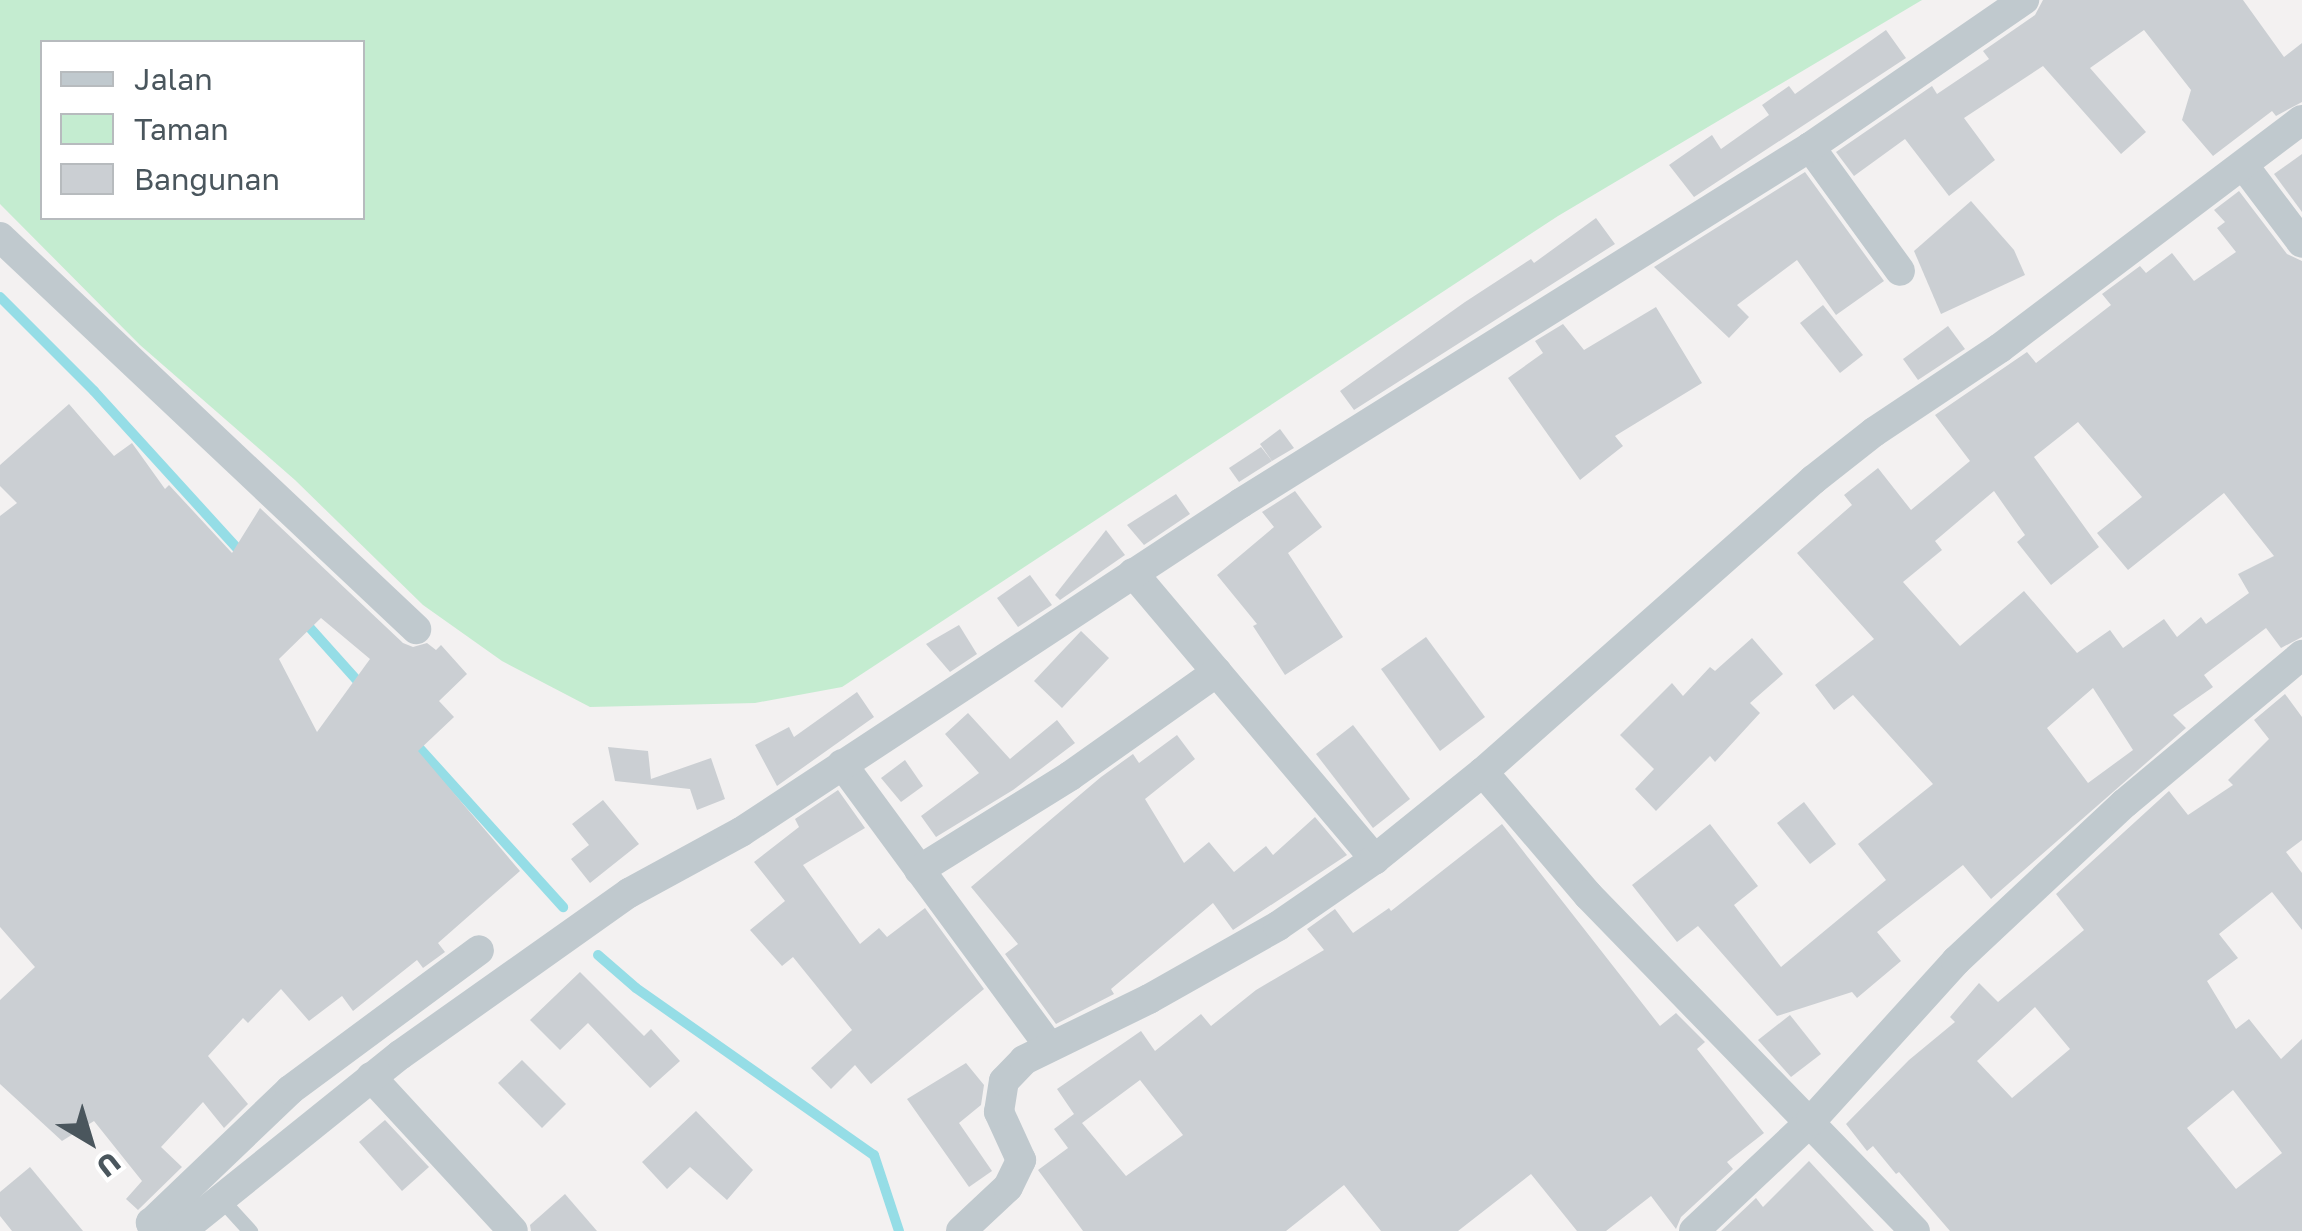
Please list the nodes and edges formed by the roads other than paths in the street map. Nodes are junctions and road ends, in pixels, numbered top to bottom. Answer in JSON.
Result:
{"nodes":[{"id":1,"x":2024,"y":0,"type":"edge"},
{"id":2,"x":2302,"y":120,"type":"edge"},
{"id":3,"x":1810,"y":147,"type":"junction"},
{"id":4,"x":2244,"y":166,"type":"junction"},
{"id":5,"x":0,"y":236,"type":"edge"},
{"id":6,"x":2302,"y":243,"type":"edge"},
{"id":7,"x":1900,"y":271,"type":"dead end"},
{"id":8,"x":1133,"y":573,"type":"junction"},
{"id":9,"x":416,"y":629,"type":"dead end"},
{"id":10,"x":2302,"y":655,"type":"edge"},
{"id":11,"x":1216,"y":672,"type":"junction"},
{"id":12,"x":842,"y":764,"type":"junction"},
{"id":13,"x":1483,"y":772,"type":"junction"},
{"id":14,"x":1376,"y":859,"type":"junction"},
{"id":15,"x":919,"y":870,"type":"junction"},
{"id":16,"x":479,"y":950,"type":"dead end"},
{"id":17,"x":1050,"y":1047,"type":"junction"},
{"id":18,"x":371,"y":1077,"type":"junction"},
{"id":19,"x":1811,"y":1121,"type":"junction"},
{"id":20,"x":220,"y":1198,"type":"junction"},
{"id":21,"x":154,"y":1231,"type":"edge"},
{"id":22,"x":181,"y":1231,"type":"edge"},
{"id":23,"x":250,"y":1231,"type":"edge"},
{"id":24,"x":513,"y":1231,"type":"edge"},
{"id":25,"x":961,"y":1231,"type":"edge"},
{"id":26,"x":1694,"y":1231,"type":"edge"},
{"id":27,"x":1916,"y":1231,"type":"edge"}],
"edges":[{"from":1,"to":3,"type":"street"},
{"from":2,"to":4,"type":"street"},
{"from":3,"to":7,"type":"street"},
{"from":3,"to":8,"type":"street"},
{"from":4,"to":6,"type":"street"},
{"from":4,"to":13,"type":"street"},
{"from":5,"to":9,"type":"street"},
{"from":8,"to":11,"type":"street"},
{"from":8,"to":12,"type":"street"},
{"from":10,"to":19,"type":"street"},
{"from":11,"to":14,"type":"street"},
{"from":11,"to":15,"type":"street"},
{"from":12,"to":15,"type":"street"},
{"from":12,"to":18,"type":"street"},
{"from":13,"to":14,"type":"street"},
{"from":13,"to":19,"type":"street"},
{"from":14,"to":17,"type":"street"},
{"from":15,"to":17,"type":"street"},
{"from":16,"to":21,"type":"street"},
{"from":17,"to":25,"type":"street"},
{"from":18,"to":20,"type":"street"},
{"from":18,"to":24,"type":"street"},
{"from":19,"to":26,"type":"street"},
{"from":19,"to":27,"type":"street"},
{"from":20,"to":22,"type":"street"},
{"from":20,"to":23,"type":"lane"}]}
